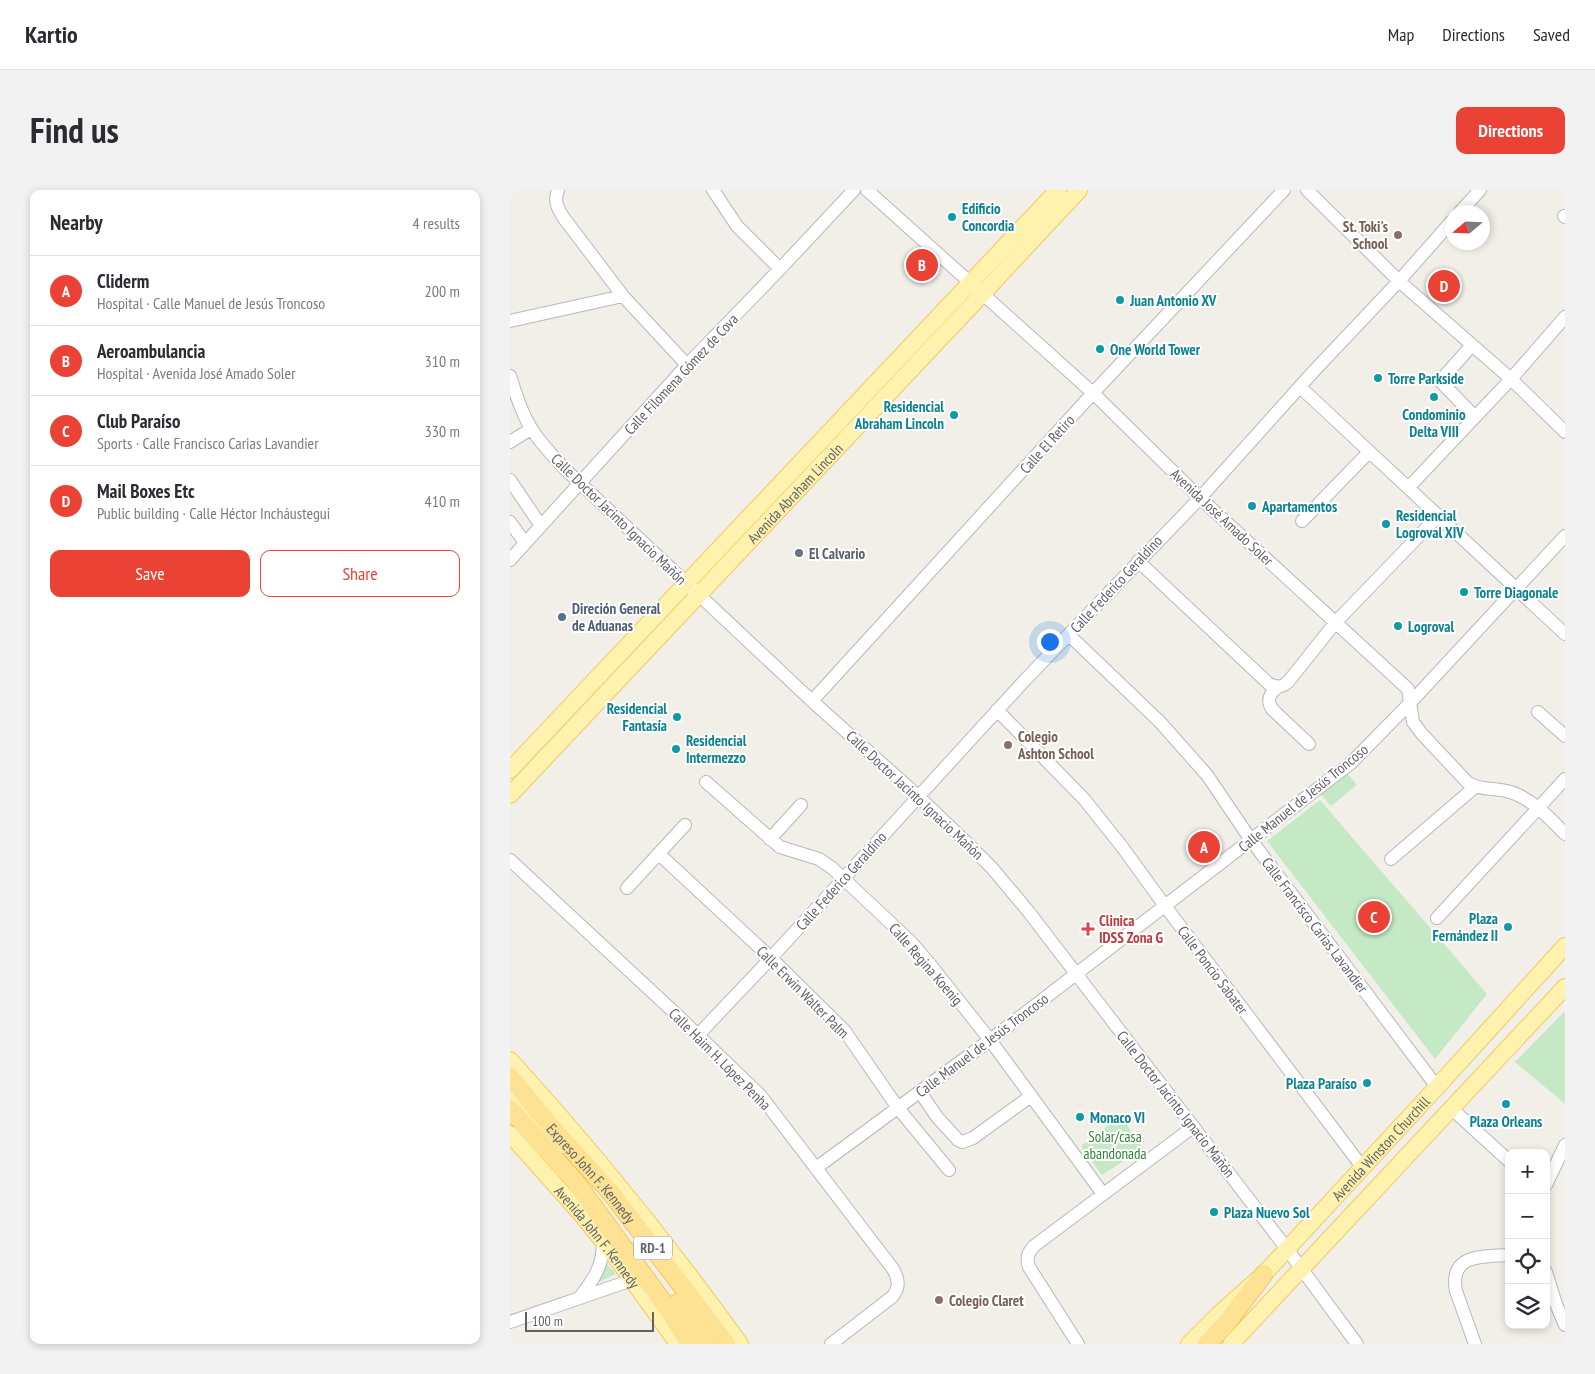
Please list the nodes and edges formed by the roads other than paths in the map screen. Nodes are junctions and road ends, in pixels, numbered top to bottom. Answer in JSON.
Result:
{"nodes":[{"id":1,"x":558,"y":190,"type":"edge"},
{"id":2,"x":713,"y":190,"type":"edge"},
{"id":3,"x":854,"y":190,"type":"edge"},
{"id":4,"x":867,"y":190,"type":"edge"},
{"id":5,"x":1058,"y":190,"type":"edge"},
{"id":6,"x":1079,"y":190,"type":"edge"},
{"id":7,"x":1284,"y":190,"type":"edge"},
{"id":8,"x":1307,"y":190,"type":"edge"},
{"id":9,"x":1480,"y":190,"type":"edge"},
{"id":10,"x":1466,"y":205,"type":"edge"},
{"id":11,"x":1445,"y":229,"type":"edge"},
{"id":12,"x":780,"y":269,"type":"junction"},
{"id":13,"x":1399,"y":281,"type":"junction"},
{"id":14,"x":977,"y":288,"type":"junction"},
{"id":15,"x":623,"y":296,"type":"junction"},
{"id":16,"x":1565,"y":317,"type":"edge"},
{"id":17,"x":510,"y":321,"type":"edge"},
{"id":18,"x":1472,"y":345,"type":"junction"},
{"id":19,"x":687,"y":365,"type":"junction"},
{"id":20,"x":510,"y":376,"type":"edge"},
{"id":21,"x":1510,"y":379,"type":"junction"},
{"id":22,"x":1300,"y":387,"type":"junction"},
{"id":23,"x":1093,"y":393,"type":"junction"},
{"id":24,"x":1475,"y":417,"type":"junction"},
{"id":25,"x":531,"y":429,"type":"junction"},
{"id":26,"x":1565,"y":432,"type":"edge"},
{"id":27,"x":510,"y":442,"type":"edge"},
{"id":28,"x":1369,"y":452,"type":"junction"},
{"id":29,"x":510,"y":480,"type":"edge"},
{"id":30,"x":580,"y":484,"type":"junction"},
{"id":31,"x":1409,"y":487,"type":"junction"},
{"id":32,"x":1200,"y":498,"type":"junction"},
{"id":33,"x":1439,"y":515,"type":"junction"},
{"id":34,"x":1302,"y":521,"type":"dead end"},
{"id":35,"x":510,"y":522,"type":"edge"},
{"id":36,"x":541,"y":526,"type":"junction"},
{"id":37,"x":1565,"y":536,"type":"edge"},
{"id":38,"x":525,"y":543,"type":"junction"},
{"id":39,"x":510,"y":560,"type":"edge"},
{"id":40,"x":1138,"y":561,"type":"junction"},
{"id":41,"x":693,"y":589,"type":"junction"},
{"id":42,"x":1516,"y":589,"type":"junction"},
{"id":43,"x":1335,"y":623,"type":"junction"},
{"id":44,"x":1069,"y":634,"type":"junction"},
{"id":45,"x":1565,"y":634,"type":"edge"},
{"id":46,"x":1278,"y":687,"type":"junction"},
{"id":47,"x":812,"y":700,"type":"junction"},
{"id":48,"x":1411,"y":702,"type":"junction"},
{"id":49,"x":997,"y":710,"type":"junction"},
{"id":50,"x":1538,"y":712,"type":"dead end"},
{"id":51,"x":1565,"y":736,"type":"edge"},
{"id":52,"x":1309,"y":744,"type":"dead end"},
{"id":53,"x":510,"y":770,"type":"edge"},
{"id":54,"x":1565,"y":779,"type":"edge"},
{"id":55,"x":706,"y":782,"type":"dead end"},
{"id":56,"x":1475,"y":787,"type":"junction"},
{"id":57,"x":510,"y":795,"type":"edge"},
{"id":58,"x":918,"y":796,"type":"junction"},
{"id":59,"x":801,"y":804,"type":"dead end"},
{"id":60,"x":1538,"y":808,"type":"junction"},
{"id":61,"x":685,"y":825,"type":"dead end"},
{"id":62,"x":1565,"y":834,"type":"edge"},
{"id":63,"x":770,"y":839,"type":"junction"},
{"id":64,"x":1251,"y":840,"type":"junction"},
{"id":65,"x":659,"y":854,"type":"junction"},
{"id":66,"x":1391,"y":859,"type":"dead end"},
{"id":67,"x":510,"y":860,"type":"edge"},
{"id":68,"x":843,"y":878,"type":"junction"},
{"id":69,"x":627,"y":888,"type":"dead end"},
{"id":70,"x":1165,"y":906,"type":"junction"},
{"id":71,"x":1437,"y":918,"type":"dead end"},
{"id":72,"x":1565,"y":946,"type":"edge"},
{"id":73,"x":771,"y":958,"type":"junction"},
{"id":74,"x":1075,"y":973,"type":"junction"},
{"id":75,"x":1565,"y":987,"type":"edge"},
{"id":76,"x":698,"y":1035,"type":"junction"},
{"id":77,"x":990,"y":1040,"type":"junction"},
{"id":78,"x":510,"y":1060,"type":"edge"},
{"id":79,"x":510,"y":1077,"type":"edge"},
{"id":80,"x":1437,"y":1087,"type":"junction"},
{"id":81,"x":920,"y":1092,"type":"junction"},
{"id":82,"x":510,"y":1093,"type":"edge"},
{"id":83,"x":1031,"y":1096,"type":"junction"},
{"id":84,"x":898,"y":1108,"type":"junction"},
{"id":85,"x":510,"y":1109,"type":"edge"},
{"id":86,"x":1452,"y":1109,"type":"junction"},
{"id":87,"x":1192,"y":1127,"type":"junction"},
{"id":88,"x":510,"y":1135,"type":"edge"},
{"id":89,"x":1565,"y":1145,"type":"edge"},
{"id":90,"x":1505,"y":1158,"type":"edge"},
{"id":91,"x":816,"y":1168,"type":"junction"},
{"id":92,"x":1363,"y":1168,"type":"junction"},
{"id":93,"x":949,"y":1170,"type":"dead end"},
{"id":94,"x":1550,"y":1177,"type":"edge"},
{"id":95,"x":575,"y":1181,"type":"junction"},
{"id":96,"x":1103,"y":1194,"type":"junction"},
{"id":97,"x":604,"y":1242,"type":"junction"},
{"id":98,"x":1287,"y":1249,"type":"junction"},
{"id":99,"x":1505,"y":1255,"type":"edge"},
{"id":100,"x":1302,"y":1268,"type":"junction"},
{"id":101,"x":634,"y":1272,"type":"junction"},
{"id":102,"x":1264,"y":1274,"type":"junction"},
{"id":103,"x":1550,"y":1284,"type":"edge"},
{"id":104,"x":580,"y":1297,"type":"junction"},
{"id":105,"x":510,"y":1322,"type":"edge"},
{"id":106,"x":1565,"y":1325,"type":"edge"},
{"id":107,"x":678,"y":1344,"type":"edge"},
{"id":108,"x":690,"y":1344,"type":"edge"},
{"id":109,"x":705,"y":1344,"type":"edge"},
{"id":110,"x":726,"y":1344,"type":"edge"},
{"id":111,"x":740,"y":1344,"type":"edge"},
{"id":112,"x":831,"y":1344,"type":"edge"},
{"id":113,"x":1078,"y":1344,"type":"edge"},
{"id":114,"x":1189,"y":1344,"type":"edge"},
{"id":115,"x":1207,"y":1344,"type":"edge"},
{"id":116,"x":1231,"y":1344,"type":"edge"},
{"id":117,"x":1357,"y":1344,"type":"edge"},
{"id":118,"x":1475,"y":1344,"type":"edge"}],
"edges":[{"from":1,"to":15,"type":"street"},
{"from":2,"to":12,"type":"street"},
{"from":3,"to":12,"type":"street","name":"Calle Filomena Gómez de Cova"},
{"from":4,"to":14,"type":"street","name":"Avenida José Amado Soler"},
{"from":5,"to":14,"type":"main road","name":"Avenida Abraham Lincoln"},
{"from":6,"to":14,"type":"main road","name":"Avenida Abraham Lincoln"},
{"from":7,"to":23,"type":"street","name":"Calle El Retiro"},
{"from":8,"to":13,"type":"street"},
{"from":9,"to":10,"type":"street"},
{"from":11,"to":13,"type":"street","name":"Calle Federico Geraldino"},
{"from":12,"to":19,"type":"street","name":"Calle Filomena Gómez de Cova"},
{"from":13,"to":18,"type":"street"},
{"from":13,"to":22,"type":"street","name":"Calle Federico Geraldino"},
{"from":14,"to":23,"type":"street","name":"Avenida José Amado Soler"},
{"from":14,"to":41,"type":"main road","name":"Avenida Abraham Lincoln"},
{"from":15,"to":17,"type":"street"},
{"from":15,"to":19,"type":"street"},
{"from":16,"to":21,"type":"street"},
{"from":18,"to":21,"type":"street"},
{"from":18,"to":24,"type":"street"},
{"from":19,"to":30,"type":"street","name":"Calle Filomena Gómez de Cova"},
{"from":20,"to":25,"type":"street","name":"Calle Doctor Jacinto Ignacio Mañón"},
{"from":21,"to":24,"type":"street"},
{"from":21,"to":26,"type":"street"},
{"from":22,"to":28,"type":"street"},
{"from":22,"to":32,"type":"street","name":"Calle Federico Geraldino"},
{"from":23,"to":32,"type":"street","name":"Avenida José Amado Soler"},
{"from":23,"to":47,"type":"street","name":"Calle El Retiro"},
{"from":24,"to":31,"type":"street"},
{"from":25,"to":27,"type":"street"},
{"from":25,"to":30,"type":"street","name":"Calle Doctor Jacinto Ignacio Mañón"},
{"from":28,"to":31,"type":"street"},
{"from":28,"to":34,"type":"street"},
{"from":29,"to":36,"type":"street"},
{"from":30,"to":36,"type":"street","name":"Calle Filomena Gómez de Cova"},
{"from":30,"to":41,"type":"street","name":"Calle Doctor Jacinto Ignacio Mañón"},
{"from":31,"to":33,"type":"street"},
{"from":32,"to":40,"type":"street","name":"Calle Federico Geraldino"},
{"from":32,"to":43,"type":"street","name":"Avenida José Amado Soler"},
{"from":33,"to":42,"type":"street"},
{"from":33,"to":43,"type":"street"},
{"from":35,"to":38,"type":"street"},
{"from":36,"to":38,"type":"street","name":"Calle Filomena Gómez de Cova"},
{"from":37,"to":42,"type":"street","name":"Calle Manuel de Jesús Troncoso"},
{"from":38,"to":39,"type":"street","name":"Calle Filomena Gómez de Cova"},
{"from":40,"to":44,"type":"street","name":"Calle Federico Geraldino"},
{"from":40,"to":46,"type":"street"},
{"from":41,"to":47,"type":"street","name":"Calle Doctor Jacinto Ignacio Mañón"},
{"from":41,"to":53,"type":"main road","name":"Avenida Abraham Lincoln"},
{"from":41,"to":57,"type":"main road","name":"Avenida Abraham Lincoln"},
{"from":42,"to":45,"type":"street"},
{"from":42,"to":48,"type":"street","name":"Calle Manuel de Jesús Troncoso"},
{"from":43,"to":46,"type":"street"},
{"from":43,"to":48,"type":"street","name":"Avenida José Amado Soler"},
{"from":44,"to":49,"type":"street","name":"Calle Federico Geraldino"},
{"from":44,"to":64,"type":"street","name":"Calle Francisco Carias Lavandier"},
{"from":46,"to":52,"type":"street"},
{"from":47,"to":58,"type":"street","name":"Calle Doctor Jacinto Ignacio Mañón"},
{"from":48,"to":56,"type":"street","name":"Avenida José Amado Soler"},
{"from":48,"to":64,"type":"street","name":"Calle Manuel de Jesús Troncoso"},
{"from":49,"to":58,"type":"street","name":"Calle Federico Geraldino"},
{"from":49,"to":70,"type":"street","name":"Calle Poncio Sabater"},
{"from":50,"to":51,"type":"street"},
{"from":54,"to":60,"type":"street"},
{"from":55,"to":63,"type":"street","name":"Calle Regina Koenig"},
{"from":56,"to":60,"type":"street"},
{"from":56,"to":66,"type":"street"},
{"from":58,"to":68,"type":"street","name":"Calle Federico Geraldino"},
{"from":58,"to":74,"type":"street","name":"Calle Doctor Jacinto Ignacio Mañón"},
{"from":59,"to":63,"type":"street"},
{"from":60,"to":62,"type":"street"},
{"from":60,"to":71,"type":"street"},
{"from":61,"to":65,"type":"street"},
{"from":63,"to":68,"type":"street","name":"Calle Regina Koenig"},
{"from":64,"to":70,"type":"street","name":"Calle Manuel de Jesús Troncoso"},
{"from":64,"to":80,"type":"street","name":"Calle Francisco Carias Lavandier"},
{"from":65,"to":69,"type":"street"},
{"from":65,"to":73,"type":"street","name":"Calle Erwin Walter Palm"},
{"from":67,"to":76,"type":"street","name":"Calle Haim H. López Penha"},
{"from":68,"to":73,"type":"street","name":"Calle Federico Geraldino"},
{"from":68,"to":77,"type":"street","name":"Calle Regina Koenig"},
{"from":70,"to":74,"type":"street","name":"Calle Manuel de Jesús Troncoso"},
{"from":70,"to":92,"type":"street","name":"Calle Poncio Sabater"},
{"from":72,"to":80,"type":"main road","name":"Avenida Winston Churchill"},
{"from":73,"to":76,"type":"street","name":"Calle Federico Geraldino"},
{"from":73,"to":84,"type":"street","name":"Calle Erwin Walter Palm"},
{"from":74,"to":77,"type":"street","name":"Calle Manuel de Jesús Troncoso"},
{"from":74,"to":87,"type":"street","name":"Calle Doctor Jacinto Ignacio Mañón"},
{"from":75,"to":86,"type":"main road","name":"Avenida Winston Churchill"},
{"from":76,"to":91,"type":"street","name":"Calle Haim H. López Penha"},
{"from":77,"to":81,"type":"street","name":"Calle Manuel de Jesús Troncoso"},
{"from":77,"to":83,"type":"street","name":"Calle Regina Koenig"},
{"from":78,"to":111,"type":"main road","number":"RD-1"},
{"from":79,"to":110,"type":"highway","name":"Expreso John F. Kennedy","number":"RD-1"},
{"from":80,"to":92,"type":"main road","name":"Avenida Winston Churchill"},
{"from":81,"to":83,"type":"street"},
{"from":81,"to":84,"type":"street","name":"Calle Manuel de Jesús Troncoso"},
{"from":82,"to":95,"type":"main road"},
{"from":83,"to":96,"type":"street","name":"Calle Regina Koenig"},
{"from":84,"to":91,"type":"street","name":"Calle Manuel de Jesús Troncoso"},
{"from":84,"to":93,"type":"street","name":"Calle Erwin Walter Palm"},
{"from":85,"to":95,"type":"highway","name":"Expreso John F. Kennedy","number":"RD-1"},
{"from":86,"to":90,"type":"street"},
{"from":86,"to":100,"type":"main road","name":"Avenida Winston Churchill"},
{"from":87,"to":96,"type":"street"},
{"from":87,"to":98,"type":"street","name":"Calle Doctor Jacinto Ignacio Mañón"},
{"from":88,"to":97,"type":"main road","name":"Avenida John F. Kennedy","number":"RD-1"},
{"from":89,"to":94,"type":"street"},
{"from":91,"to":112,"type":"street","name":"Calle Haim H. López Penha"},
{"from":92,"to":98,"type":"main road","name":"Avenida Winston Churchill"},
{"from":95,"to":101,"type":"highway","name":"Expreso John F. Kennedy","number":"RD-1"},
{"from":96,"to":113,"type":"street"},
{"from":97,"to":101,"type":"main road","name":"Avenida John F. Kennedy","number":"RD-1"},
{"from":97,"to":104,"type":"street"},
{"from":98,"to":100,"type":"street","name":"Calle Doctor Jacinto Ignacio Mañón"},
{"from":98,"to":102,"type":"main road","name":"Avenida Winston Churchill"},
{"from":99,"to":118,"type":"street"},
{"from":100,"to":116,"type":"main road","name":"Avenida Winston Churchill"},
{"from":100,"to":117,"type":"street","name":"Calle Doctor Jacinto Ignacio Mañón"},
{"from":101,"to":104,"type":"street"},
{"from":101,"to":107,"type":"main road","name":"Avenida John F. Kennedy","number":"RD-1"},
{"from":101,"to":108,"type":"highway","name":"Expreso John F. Kennedy","number":"RD-1"},
{"from":101,"to":109,"type":"highway"},
{"from":102,"to":114,"type":"main road","name":"Avenida Winston Churchill"},
{"from":102,"to":115,"type":"highway"},
{"from":103,"to":106,"type":"street"},
{"from":104,"to":105,"type":"street"}]}
